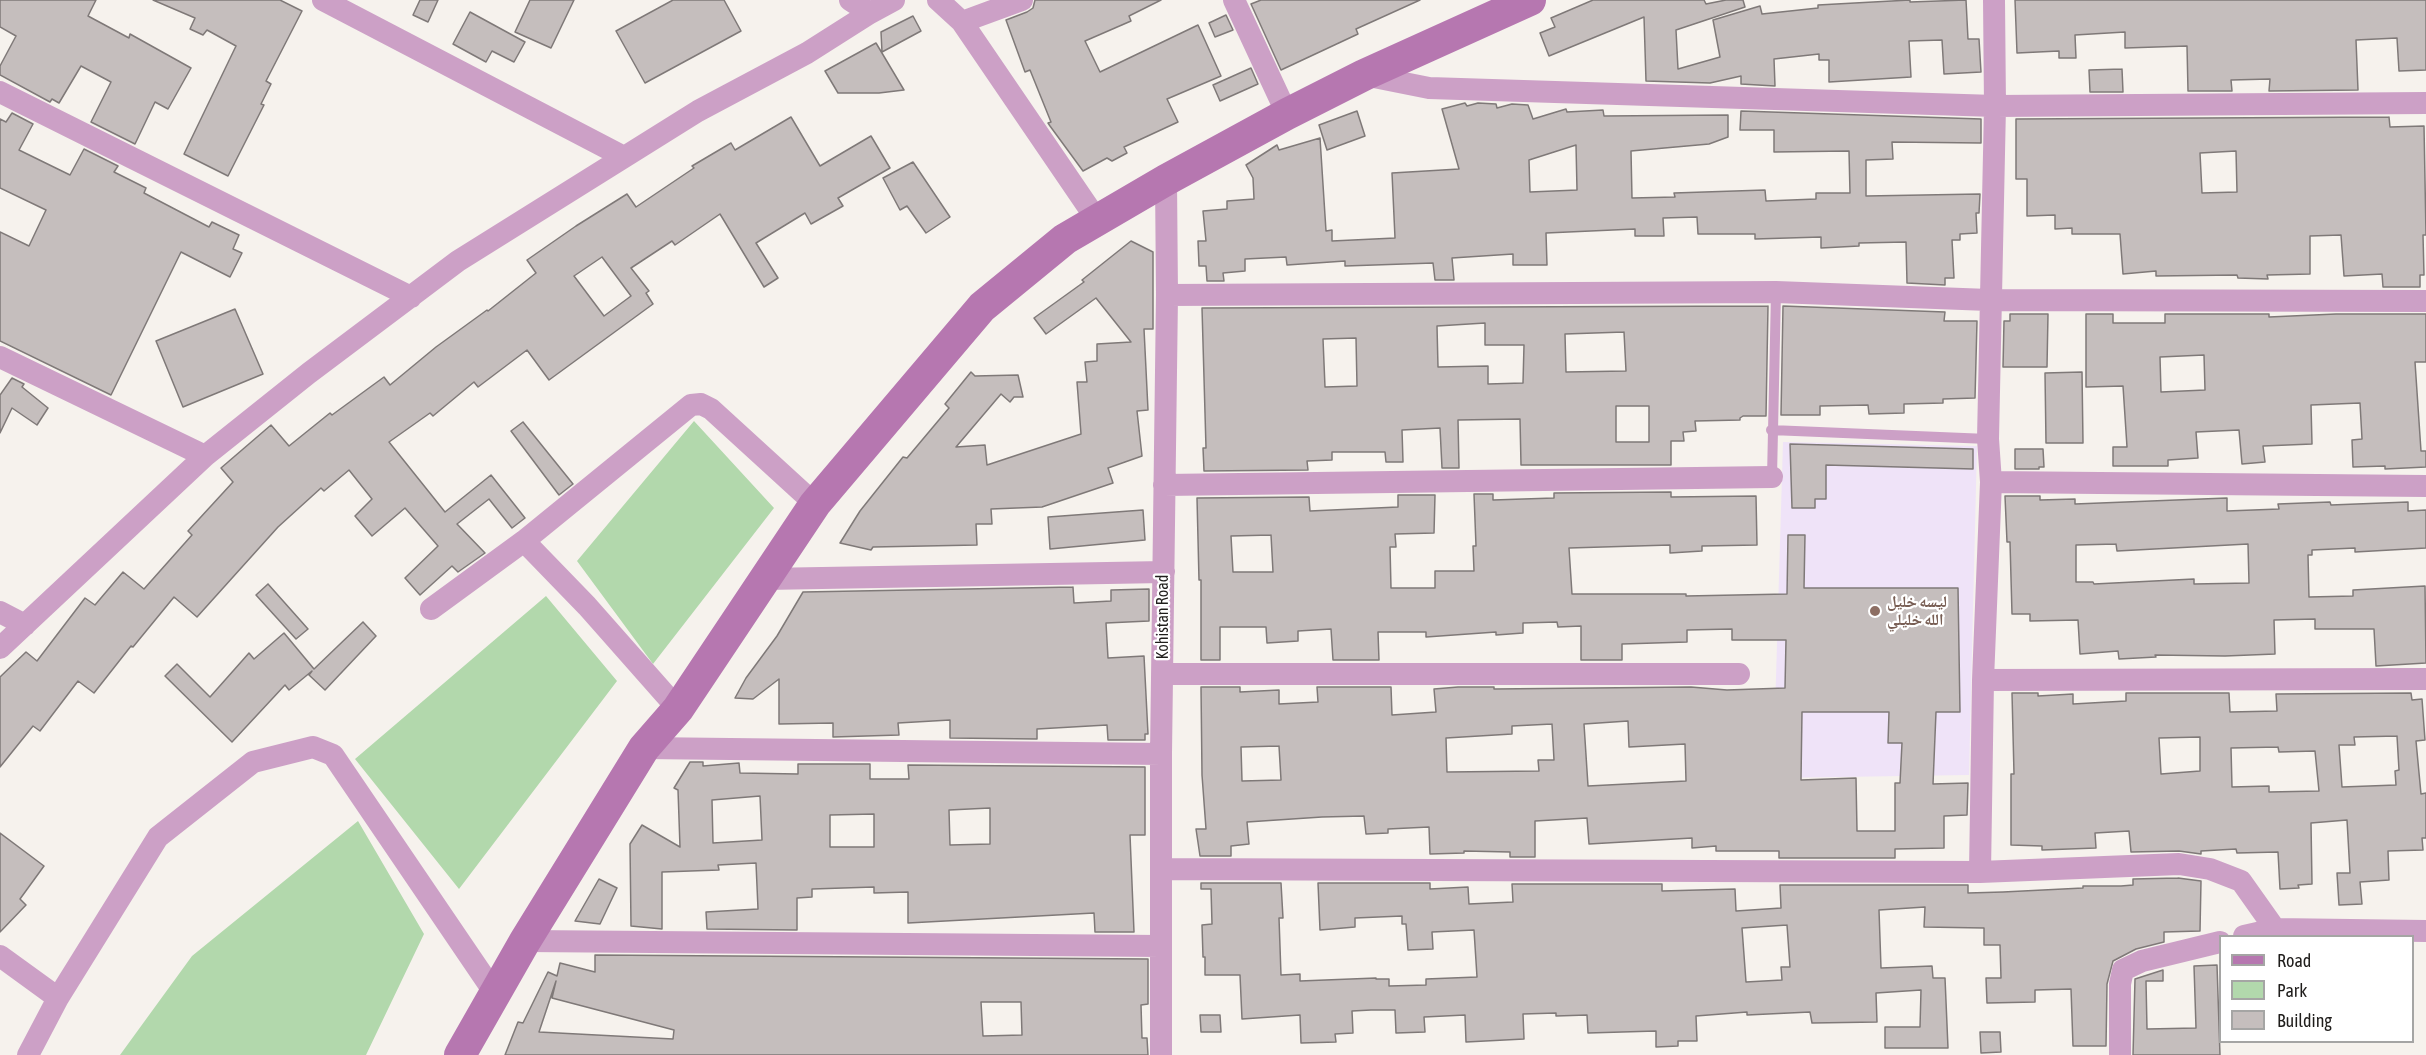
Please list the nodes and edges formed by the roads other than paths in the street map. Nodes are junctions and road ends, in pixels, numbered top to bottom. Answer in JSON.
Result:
{"nodes":[{"id":1,"x":322,"y":0,"type":"edge"},
{"id":2,"x":850,"y":0,"type":"edge"},
{"id":3,"x":894,"y":0,"type":"edge"},
{"id":4,"x":938,"y":0,"type":"edge"},
{"id":5,"x":1022,"y":0,"type":"edge"},
{"id":6,"x":1234,"y":0,"type":"edge"},
{"id":7,"x":1530,"y":0,"type":"edge"},
{"id":8,"x":1994,"y":0,"type":"edge"},
{"id":9,"x":870,"y":13,"type":"junction"},
{"id":10,"x":962,"y":22,"type":"junction"},
{"id":11,"x":1364,"y":75,"type":"junction"},
{"id":12,"x":0,"y":92,"type":"edge"},
{"id":13,"x":2426,"y":103,"type":"edge"},
{"id":14,"x":1995,"y":106,"type":"junction"},
{"id":15,"x":1287,"y":114,"type":"junction"},
{"id":16,"x":624,"y":157,"type":"junction"},
{"id":17,"x":1166,"y":180,"type":"junction"},
{"id":18,"x":1097,"y":220,"type":"junction"},
{"id":19,"x":1776,"y":292,"type":"junction"},
{"id":20,"x":1167,"y":295,"type":"junction"},
{"id":21,"x":411,"y":297,"type":"junction"},
{"id":22,"x":1989,"y":300,"type":"junction"},
{"id":23,"x":2426,"y":301,"type":"edge"},
{"id":24,"x":0,"y":357,"type":"edge"},
{"id":25,"x":1771,"y":430,"type":"junction"},
{"id":26,"x":1988,"y":439,"type":"junction"},
{"id":27,"x":205,"y":456,"type":"junction"},
{"id":28,"x":1772,"y":477,"type":"joint"},
{"id":29,"x":1991,"y":482,"type":"junction"},
{"id":30,"x":1164,"y":485,"type":"junction"},
{"id":31,"x":2426,"y":486,"type":"edge"},
{"id":32,"x":815,"y":504,"type":"junction"},
{"id":33,"x":524,"y":541,"type":"junction"},
{"id":34,"x":1164,"y":572,"type":"junction"},
{"id":35,"x":765,"y":579,"type":"junction"},
{"id":36,"x":430,"y":609,"type":"dead end"},
{"id":37,"x":0,"y":612,"type":"edge"},
{"id":38,"x":25,"y":625,"type":"junction"},
{"id":39,"x":0,"y":648,"type":"edge"},
{"id":40,"x":1163,"y":674,"type":"junction"},
{"id":41,"x":1739,"y":674,"type":"dead end"},
{"id":42,"x":2426,"y":679,"type":"edge"},
{"id":43,"x":1983,"y":680,"type":"junction"},
{"id":44,"x":678,"y":709,"type":"junction"},
{"id":45,"x":644,"y":748,"type":"junction"},
{"id":46,"x":1161,"y":754,"type":"junction"},
{"id":47,"x":1162,"y":869,"type":"junction"},
{"id":48,"x":1980,"y":872,"type":"junction"},
{"id":49,"x":2275,"y":929,"type":"junction"},
{"id":50,"x":2426,"y":931,"type":"edge"},
{"id":51,"x":2248,"y":935,"type":"edge"},
{"id":52,"x":525,"y":941,"type":"junction"},
{"id":53,"x":2219,"y":942,"type":"edge"},
{"id":54,"x":1161,"y":946,"type":"junction"},
{"id":55,"x":0,"y":956,"type":"edge"},
{"id":56,"x":494,"y":992,"type":"junction"},
{"id":57,"x":58,"y":998,"type":"junction"},
{"id":58,"x":28,"y":1055,"type":"edge"},
{"id":59,"x":460,"y":1055,"type":"edge"},
{"id":60,"x":1161,"y":1055,"type":"edge"},
{"id":61,"x":2120,"y":1055,"type":"edge"}],
"edges":[{"from":1,"to":16,"type":"street"},
{"from":2,"to":9,"type":"street"},
{"from":3,"to":9,"type":"street"},
{"from":4,"to":10,"type":"street"},
{"from":5,"to":10,"type":"street"},
{"from":6,"to":15,"type":"street"},
{"from":7,"to":11,"type":"main road"},
{"from":8,"to":14,"type":"street"},
{"from":9,"to":16,"type":"street"},
{"from":10,"to":18,"type":"street"},
{"from":11,"to":14,"type":"street"},
{"from":11,"to":15,"type":"main road"},
{"from":12,"to":21,"type":"street"},
{"from":13,"to":14,"type":"street"},
{"from":14,"to":22,"type":"street"},
{"from":15,"to":17,"type":"main road"},
{"from":16,"to":21,"type":"street"},
{"from":17,"to":18,"type":"main road"},
{"from":17,"to":20,"type":"street","name":"Kohistan Road"},
{"from":18,"to":32,"type":"main road"},
{"from":19,"to":20,"type":"street"},
{"from":19,"to":22,"type":"street"},
{"from":19,"to":25,"type":"lane"},
{"from":20,"to":30,"type":"street","name":"Kohistan Road"},
{"from":21,"to":27,"type":"street"},
{"from":22,"to":23,"type":"street"},
{"from":22,"to":26,"type":"street"},
{"from":24,"to":27,"type":"street"},
{"from":25,"to":26,"type":"lane"},
{"from":25,"to":28,"type":"lane"},
{"from":26,"to":29,"type":"street"},
{"from":27,"to":38,"type":"street"},
{"from":28,"to":30,"type":"street"},
{"from":29,"to":31,"type":"street"},
{"from":29,"to":43,"type":"street"},
{"from":30,"to":34,"type":"street","name":"Kohistan Road"},
{"from":32,"to":33,"type":"street"},
{"from":32,"to":35,"type":"main road"},
{"from":33,"to":36,"type":"street"},
{"from":33,"to":44,"type":"street"},
{"from":34,"to":35,"type":"street"},
{"from":34,"to":40,"type":"street","name":"Kohistan Road"},
{"from":35,"to":44,"type":"main road"},
{"from":37,"to":38,"type":"street"},
{"from":38,"to":39,"type":"street"},
{"from":40,"to":41,"type":"street"},
{"from":40,"to":46,"type":"street","name":"Kohistan Road"},
{"from":42,"to":43,"type":"street"},
{"from":43,"to":48,"type":"street"},
{"from":44,"to":45,"type":"main road"},
{"from":45,"to":46,"type":"street"},
{"from":45,"to":52,"type":"main road"},
{"from":46,"to":47,"type":"street","name":"Kohistan Road"},
{"from":47,"to":48,"type":"street"},
{"from":47,"to":54,"type":"street","name":"Kohistan Road"},
{"from":48,"to":49,"type":"street"},
{"from":49,"to":50,"type":"street"},
{"from":49,"to":51,"type":"street"},
{"from":52,"to":54,"type":"street"},
{"from":52,"to":56,"type":"main road"},
{"from":53,"to":61,"type":"street"},
{"from":54,"to":60,"type":"street","name":"Kohistan Road"},
{"from":55,"to":57,"type":"street"},
{"from":56,"to":57,"type":"street"},
{"from":56,"to":59,"type":"main road"},
{"from":57,"to":58,"type":"street"}]}
